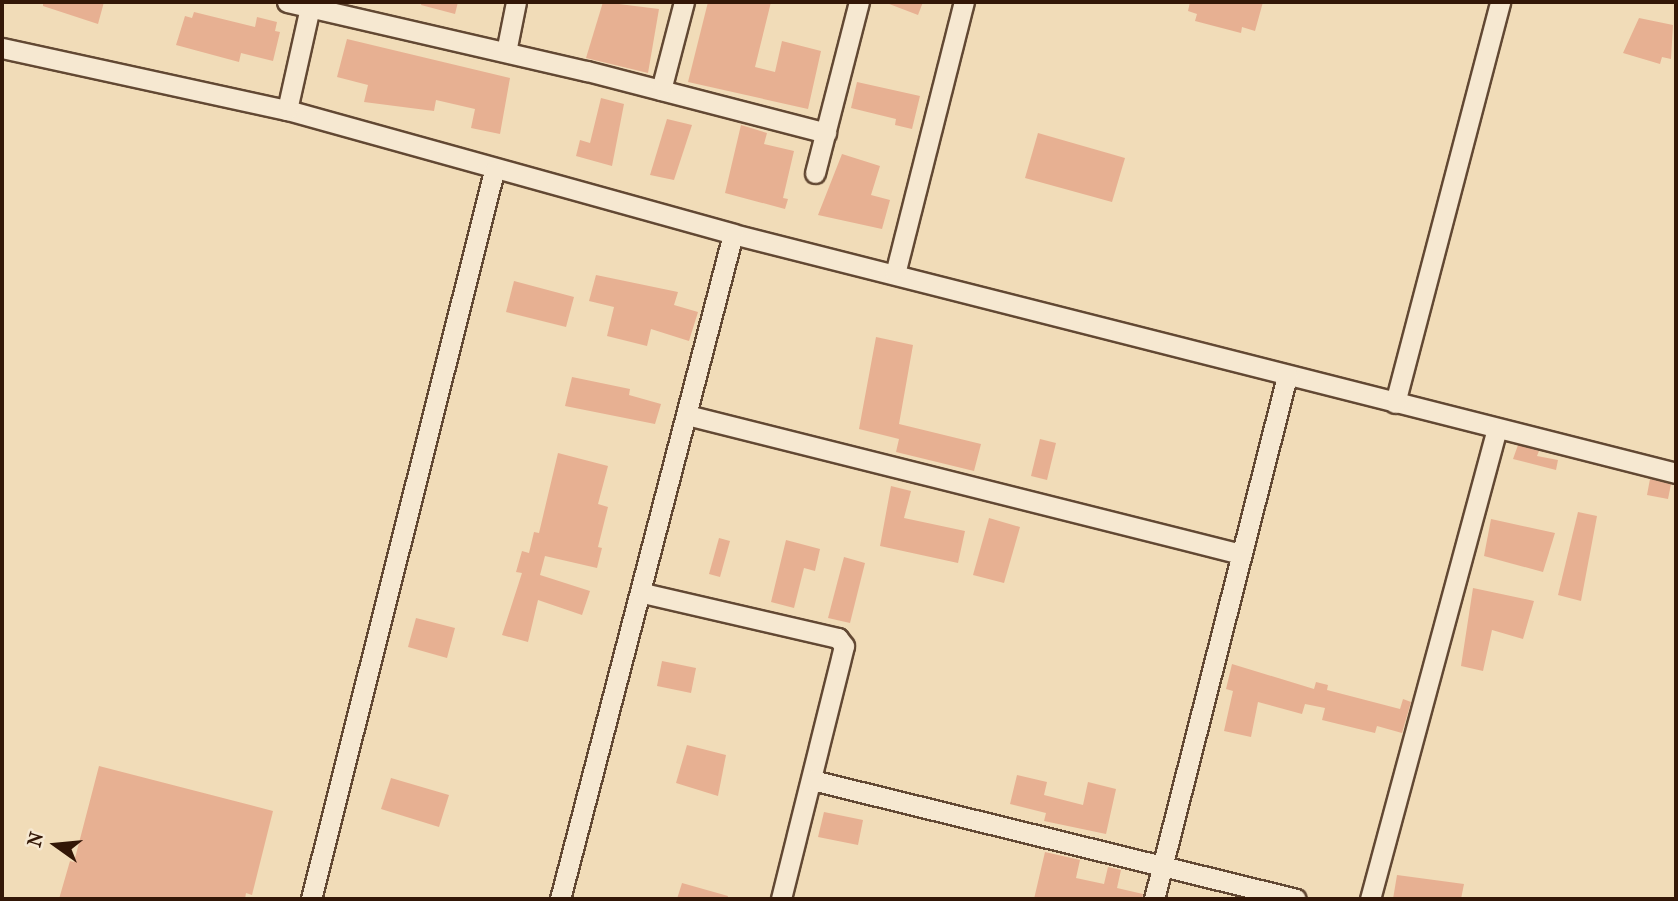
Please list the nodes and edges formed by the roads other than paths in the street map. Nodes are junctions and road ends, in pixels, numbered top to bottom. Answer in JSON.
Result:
{"nodes":[{"id":1,"x":287,"y":2,"type":"edge"},
{"id":2,"x":516,"y":2,"type":"edge"},
{"id":3,"x":684,"y":2,"type":"edge"},
{"id":4,"x":859,"y":2,"type":"edge"},
{"id":5,"x":964,"y":2,"type":"edge"},
{"id":6,"x":1500,"y":2,"type":"edge"},
{"id":7,"x":310,"y":7,"type":"junction"},
{"id":8,"x":5,"y":49,"type":"edge"},
{"id":9,"x":506,"y":52,"type":"junction"},
{"id":10,"x":661,"y":90,"type":"junction"},
{"id":11,"x":287,"y":110,"type":"junction"},
{"id":12,"x":825,"y":133,"type":"junction"},
{"id":13,"x":494,"y":171,"type":"junction"},
{"id":14,"x":815,"y":173,"type":"dead end"},
{"id":15,"x":733,"y":234,"type":"junction"},
{"id":16,"x":895,"y":274,"type":"junction"},
{"id":17,"x":1287,"y":376,"type":"junction"},
{"id":18,"x":1395,"y":403,"type":"junction"},
{"id":19,"x":687,"y":415,"type":"junction"},
{"id":20,"x":1497,"y":429,"type":"junction"},
{"id":21,"x":1676,"y":473,"type":"edge"},
{"id":22,"x":1241,"y":554,"type":"junction"},
{"id":23,"x":643,"y":593,"type":"junction"},
{"id":24,"x":812,"y":780,"type":"junction"},
{"id":25,"x":1162,"y":868,"type":"junction"},
{"id":26,"x":311,"y":899,"type":"edge"},
{"id":27,"x":559,"y":899,"type":"edge"},
{"id":28,"x":781,"y":899,"type":"edge"},
{"id":29,"x":1154,"y":899,"type":"edge"},
{"id":30,"x":1296,"y":899,"type":"edge"},
{"id":31,"x":1370,"y":899,"type":"edge"}],
"edges":[{"from":1,"to":7,"type":"street"},
{"from":2,"to":9,"type":"street"},
{"from":3,"to":10,"type":"street"},
{"from":4,"to":12,"type":"street"},
{"from":5,"to":16,"type":"street"},
{"from":6,"to":18,"type":"street"},
{"from":7,"to":9,"type":"street"},
{"from":7,"to":11,"type":"street"},
{"from":8,"to":11,"type":"street"},
{"from":9,"to":10,"type":"street"},
{"from":10,"to":12,"type":"street"},
{"from":11,"to":13,"type":"street"},
{"from":12,"to":14,"type":"street"},
{"from":13,"to":15,"type":"street"},
{"from":13,"to":26,"type":"street"},
{"from":15,"to":16,"type":"street"},
{"from":15,"to":19,"type":"street"},
{"from":16,"to":17,"type":"street"},
{"from":17,"to":18,"type":"street"},
{"from":17,"to":22,"type":"street"},
{"from":18,"to":20,"type":"street"},
{"from":19,"to":22,"type":"street"},
{"from":19,"to":23,"type":"street"},
{"from":20,"to":21,"type":"street"},
{"from":20,"to":31,"type":"street"},
{"from":22,"to":25,"type":"street"},
{"from":23,"to":24,"type":"street"},
{"from":23,"to":27,"type":"street"},
{"from":24,"to":25,"type":"street"},
{"from":24,"to":28,"type":"street"},
{"from":25,"to":29,"type":"street"},
{"from":25,"to":30,"type":"street"}]}
